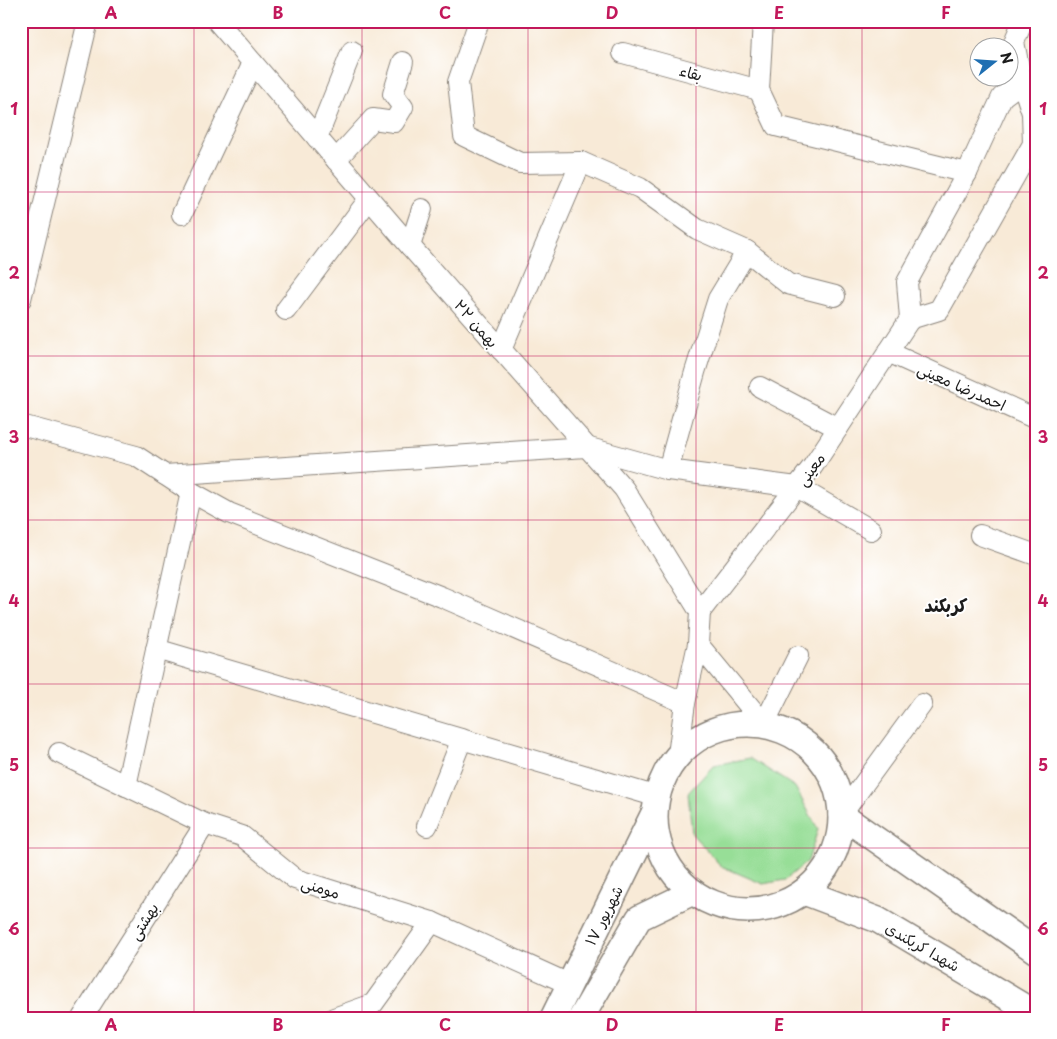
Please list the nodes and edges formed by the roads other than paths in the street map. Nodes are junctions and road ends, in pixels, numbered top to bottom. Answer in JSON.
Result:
{"nodes":[{"id":1,"x":88,"y":21,"type":"edge"},
{"id":2,"x":217,"y":21,"type":"edge"},
{"id":3,"x":480,"y":21,"type":"edge"},
{"id":4,"x":764,"y":21,"type":"edge"},
{"id":5,"x":1024,"y":21,"type":"edge"},
{"id":6,"x":352,"y":51,"type":"dead end"},
{"id":7,"x":623,"y":54,"type":"dead end"},
{"id":8,"x":403,"y":62,"type":"dead end"},
{"id":9,"x":253,"y":63,"type":"junction"},
{"id":10,"x":1022,"y":82,"type":"junction"},
{"id":11,"x":759,"y":90,"type":"junction"},
{"id":12,"x":317,"y":138,"type":"junction"},
{"id":13,"x":336,"y":160,"type":"junction"},
{"id":14,"x":580,"y":162,"type":"junction"},
{"id":15,"x":967,"y":174,"type":"junction"},
{"id":16,"x":369,"y":199,"type":"junction"},
{"id":17,"x":422,"y":209,"type":"dead end"},
{"id":18,"x":182,"y":214,"type":"dead end"},
{"id":19,"x":410,"y":246,"type":"junction"},
{"id":20,"x":747,"y":251,"type":"junction"},
{"id":21,"x":835,"y":296,"type":"dead end"},
{"id":22,"x":21,"y":299,"type":"edge"},
{"id":23,"x":286,"y":310,"type":"dead end"},
{"id":24,"x":910,"y":319,"type":"junction"},
{"id":25,"x":501,"y":350,"type":"junction"},
{"id":26,"x":888,"y":352,"type":"junction"},
{"id":27,"x":760,"y":387,"type":"dead end"},
{"id":28,"x":1036,"y":419,"type":"edge"},
{"id":29,"x":21,"y":425,"type":"edge"},
{"id":30,"x":838,"y":428,"type":"junction"},
{"id":31,"x":586,"y":447,"type":"junction"},
{"id":32,"x":668,"y":470,"type":"junction"},
{"id":33,"x":165,"y":475,"type":"junction"},
{"id":34,"x":797,"y":487,"type":"junction"},
{"id":35,"x":191,"y":492,"type":"junction"},
{"id":36,"x":871,"y":530,"type":"dead end"},
{"id":37,"x":980,"y":535,"type":"dead end"},
{"id":38,"x":1036,"y":554,"type":"edge"},
{"id":39,"x":700,"y":612,"type":"junction"},
{"id":40,"x":698,"y":644,"type":"junction"},
{"id":41,"x":156,"y":649,"type":"junction"},
{"id":42,"x":798,"y":656,"type":"dead end"},
{"id":43,"x":685,"y":703,"type":"junction"},
{"id":44,"x":922,"y":704,"type":"dead end"},
{"id":45,"x":764,"y":724,"type":"junction"},
{"id":46,"x":462,"y":739,"type":"junction"},
{"id":47,"x":58,"y":753,"type":"dead end"},
{"id":48,"x":678,"y":755,"type":"junction"},
{"id":49,"x":126,"y":786,"type":"junction"},
{"id":50,"x":656,"y":805,"type":"junction"},
{"id":51,"x":841,"y":815,"type":"junction"},
{"id":52,"x":205,"y":824,"type":"junction"},
{"id":53,"x":426,"y":826,"type":"dead end"},
{"id":54,"x":693,"y":892,"type":"junction"},
{"id":55,"x":804,"y":892,"type":"junction"},
{"id":56,"x":432,"y":922,"type":"junction"},
{"id":57,"x":1036,"y":951,"type":"edge"},
{"id":58,"x":569,"y":984,"type":"junction"},
{"id":59,"x":1035,"y":1016,"type":"edge"},
{"id":60,"x":82,"y":1018,"type":"edge"},
{"id":61,"x":334,"y":1018,"type":"edge"},
{"id":62,"x":553,"y":1018,"type":"edge"},
{"id":63,"x":581,"y":1018,"type":"edge"}],
"edges":[{"from":1,"to":22,"type":"street"},
{"from":2,"to":9,"type":"street","name":"۲۲ بهمن"},
{"from":3,"to":14,"type":"street"},
{"from":4,"to":11,"type":"street"},
{"from":5,"to":10,"type":"street"},
{"from":6,"to":12,"type":"street"},
{"from":7,"to":11,"type":"street","name":"بقاء"},
{"from":8,"to":13,"type":"street"},
{"from":9,"to":12,"type":"street","name":"۲۲ بهمن"},
{"from":9,"to":18,"type":"street"},
{"from":10,"to":15,"type":"street"},
{"from":10,"to":24,"type":"street"},
{"from":11,"to":15,"type":"street"},
{"from":12,"to":13,"type":"street","name":"۲۲ بهمن"},
{"from":13,"to":16,"type":"street","name":"۲۲ بهمن"},
{"from":14,"to":20,"type":"street"},
{"from":14,"to":25,"type":"street"},
{"from":15,"to":24,"type":"street"},
{"from":16,"to":19,"type":"street","name":"۲۲ بهمن"},
{"from":16,"to":23,"type":"street"},
{"from":17,"to":19,"type":"street"},
{"from":19,"to":25,"type":"street","name":"۲۲ بهمن"},
{"from":20,"to":21,"type":"street"},
{"from":20,"to":32,"type":"street"},
{"from":24,"to":26,"type":"street","name":"معینی"},
{"from":25,"to":31,"type":"street","name":"۲۲ بهمن"},
{"from":26,"to":28,"type":"street","name":"احمدرضا معینی"},
{"from":26,"to":30,"type":"street","name":"معینی"},
{"from":27,"to":30,"type":"street"},
{"from":29,"to":33,"type":"street"},
{"from":30,"to":34,"type":"street","name":"معینی"},
{"from":31,"to":32,"type":"street"},
{"from":31,"to":33,"type":"street"},
{"from":31,"to":39,"type":"street","name":"۲۲ بهمن"},
{"from":32,"to":34,"type":"street"},
{"from":33,"to":35,"type":"street"},
{"from":34,"to":36,"type":"street"},
{"from":34,"to":39,"type":"street","name":"معینی"},
{"from":35,"to":41,"type":"street"},
{"from":35,"to":43,"type":"street"},
{"from":37,"to":38,"type":"street"},
{"from":39,"to":40,"type":"street"},
{"from":40,"to":43,"type":"street"},
{"from":40,"to":45,"type":"street"},
{"from":41,"to":46,"type":"street"},
{"from":41,"to":49,"type":"street"},
{"from":42,"to":45,"type":"street"},
{"from":43,"to":48,"type":"street"},
{"from":44,"to":51,"type":"street"},
{"from":45,"to":48,"type":"street","name":"۱۷ شهریور"},
{"from":45,"to":51,"type":"street"},
{"from":46,"to":50,"type":"street"},
{"from":46,"to":53,"type":"street"},
{"from":47,"to":49,"type":"street","name":"مومنی"},
{"from":48,"to":50,"type":"street","name":"۱۷ شهریور"},
{"from":49,"to":52,"type":"street","name":"مومنی"},
{"from":50,"to":54,"type":"street"},
{"from":50,"to":58,"type":"street","name":"۱۷ شهریور"},
{"from":51,"to":55,"type":"street"},
{"from":51,"to":57,"type":"street"},
{"from":52,"to":56,"type":"street","name":"مومنی"},
{"from":52,"to":60,"type":"street","name":"بهشتی"},
{"from":54,"to":55,"type":"street"},
{"from":54,"to":63,"type":"street","name":"۱۷ شهریور"},
{"from":55,"to":59,"type":"street","name":"شهدا کربکندی"},
{"from":56,"to":58,"type":"street","name":"مومنی"},
{"from":56,"to":61,"type":"street"},
{"from":58,"to":62,"type":"street","name":"۱۷ شهریور"}]}
